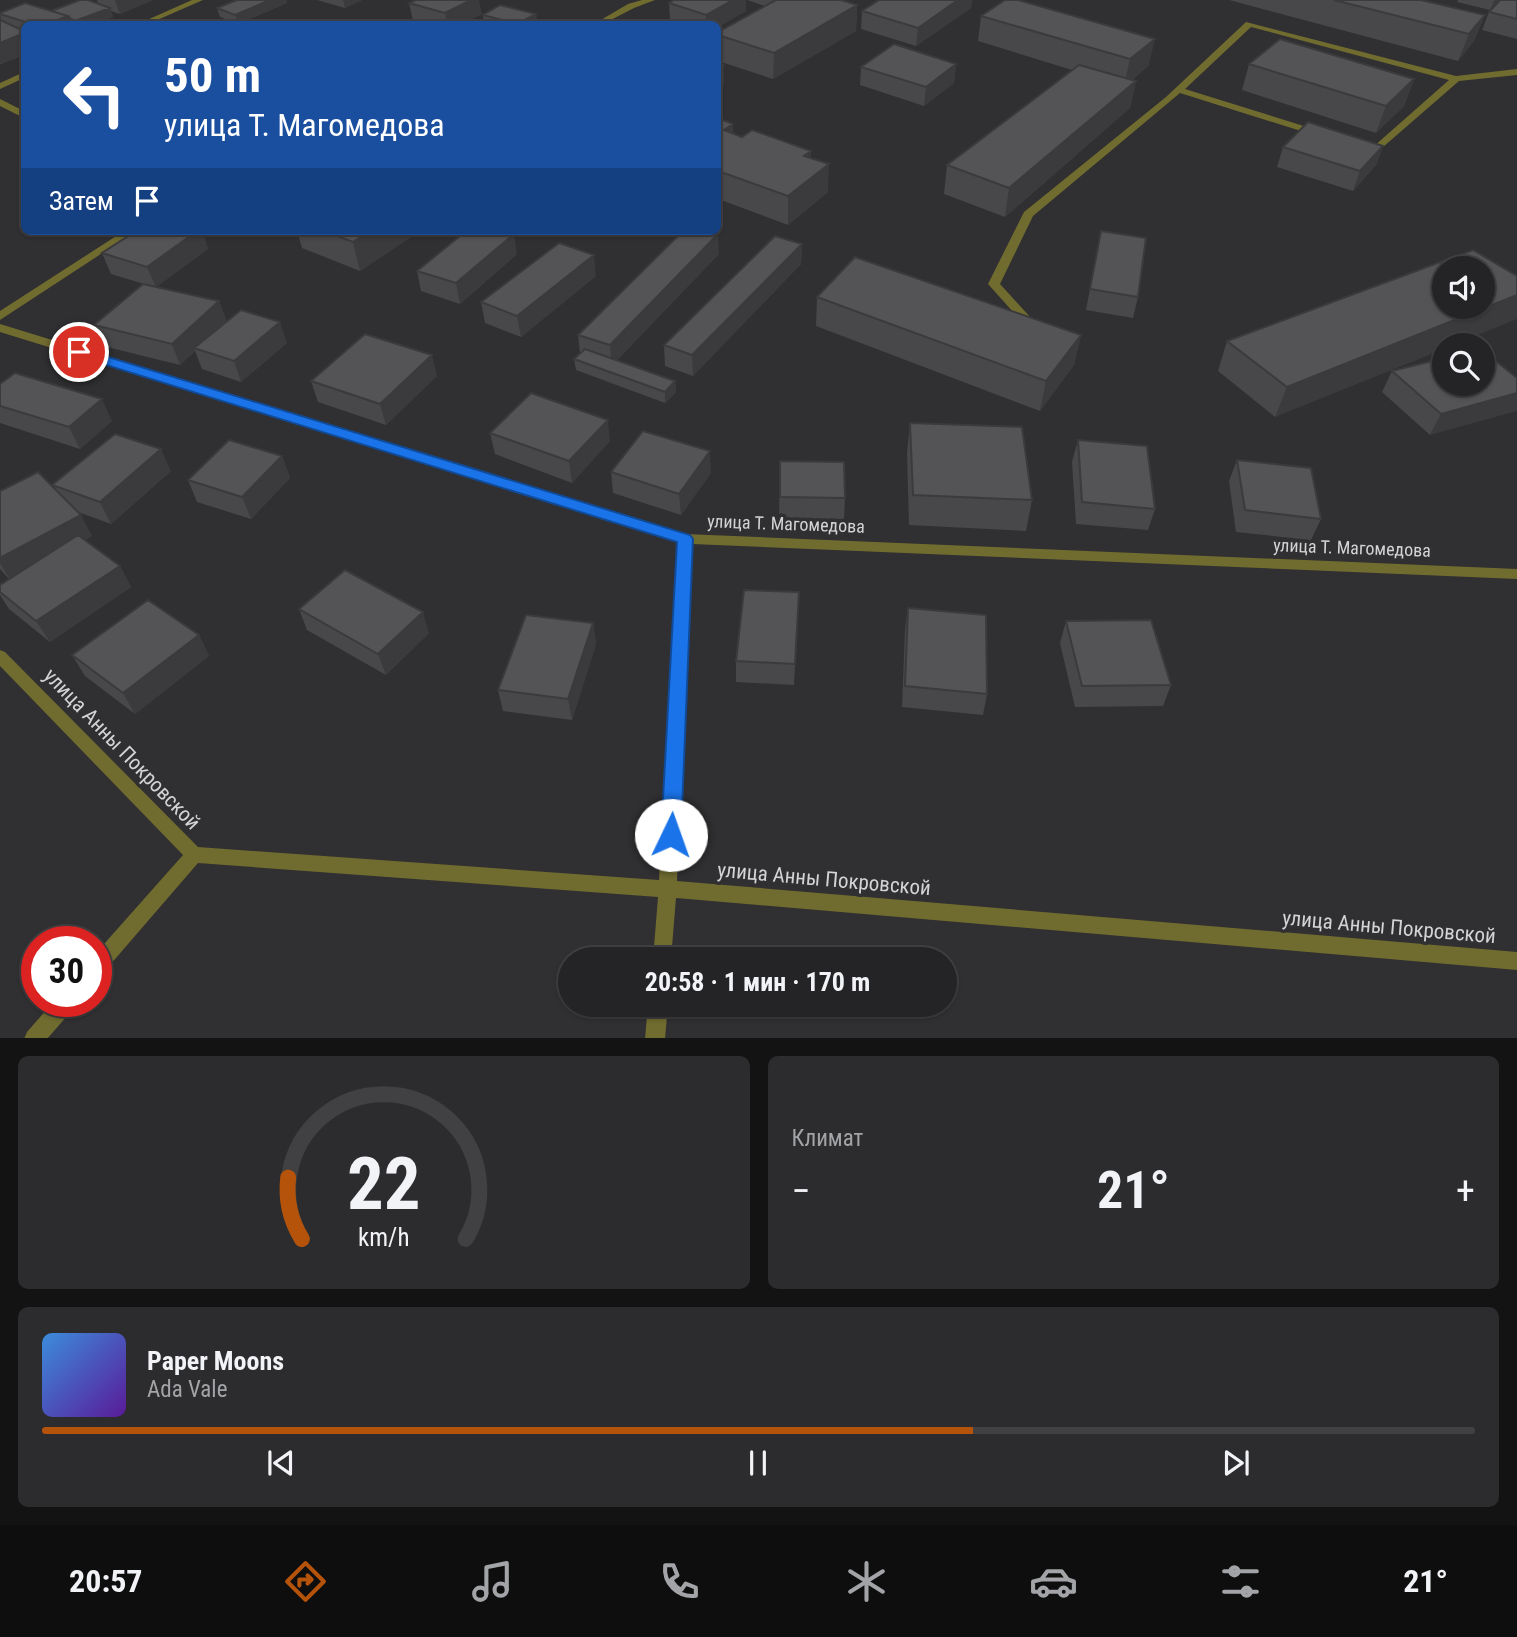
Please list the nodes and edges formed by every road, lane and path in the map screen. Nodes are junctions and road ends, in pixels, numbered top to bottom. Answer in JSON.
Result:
{"nodes":[{"id":1,"x":199,"y":0,"type":"edge"},
{"id":2,"x":650,"y":0,"type":"edge"},
{"id":3,"x":149,"y":21,"type":"edge"},
{"id":4,"x":604,"y":21,"type":"edge"},
{"id":5,"x":1517,"y":72,"type":"edge"},
{"id":6,"x":21,"y":76,"type":"edge"},
{"id":7,"x":1456,"y":79,"type":"junction"},
{"id":8,"x":0,"y":86,"type":"edge"},
{"id":9,"x":1179,"y":90,"type":"junction"},
{"id":10,"x":0,"y":102,"type":"edge"},
{"id":11,"x":21,"y":113,"type":"edge"},
{"id":12,"x":1336,"y":139,"type":"edge"},
{"id":13,"x":1349,"y":143,"type":"edge"},
{"id":14,"x":125,"y":235,"type":"edge"},
{"id":15,"x":0,"y":316,"type":"edge"},
{"id":16,"x":0,"y":328,"type":"edge"},
{"id":17,"x":1038,"y":332,"type":"edge"},
{"id":18,"x":685,"y":539,"type":"junction"},
{"id":19,"x":1517,"y":574,"type":"edge"},
{"id":20,"x":0,"y":656,"type":"edge"},
{"id":21,"x":194,"y":855,"type":"junction"},
{"id":22,"x":668,"y":889,"type":"junction"},
{"id":23,"x":663,"y":947,"type":"edge"},
{"id":24,"x":112,"y":949,"type":"edge"},
{"id":25,"x":1517,"y":961,"type":"edge"},
{"id":26,"x":52,"y":1017,"type":"edge"},
{"id":27,"x":657,"y":1017,"type":"edge"},
{"id":28,"x":34,"y":1038,"type":"edge"},
{"id":29,"x":655,"y":1038,"type":"edge"}],
"edges":[{"from":1,"to":3,"type":"street"},
{"from":2,"to":4,"type":"street"},
{"from":5,"to":7,"type":"street"},
{"from":6,"to":8,"type":"street"},
{"from":7,"to":9,"type":"street"},
{"from":7,"to":13,"type":"street"},
{"from":9,"to":12,"type":"street"},
{"from":9,"to":17,"type":"street"},
{"from":10,"to":11,"type":"street"},
{"from":14,"to":15,"type":"street"},
{"from":16,"to":18,"type":"street","name":"улица Т. Магомедова"},
{"from":18,"to":19,"type":"street","name":"улица Т. Магомедова"},
{"from":18,"to":22,"type":"street"},
{"from":20,"to":21,"type":"street","name":"улица Анны Покровской"},
{"from":21,"to":22,"type":"street","name":"улица Анны Покровской"},
{"from":21,"to":24,"type":"street"},
{"from":22,"to":23,"type":"street"},
{"from":22,"to":25,"type":"street","name":"улица Анны Покровской"},
{"from":26,"to":28,"type":"street"},
{"from":27,"to":29,"type":"street"}]}
